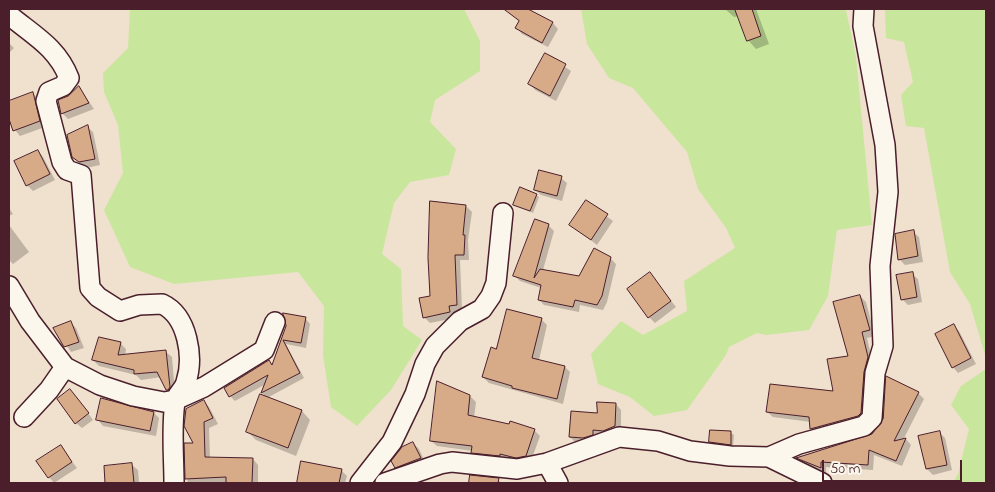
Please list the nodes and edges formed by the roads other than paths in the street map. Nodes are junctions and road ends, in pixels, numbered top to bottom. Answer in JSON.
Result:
{"nodes":[{"id":1,"x":864,"y":9,"type":"edge"},
{"id":2,"x":9,"y":15,"type":"edge"},
{"id":3,"x":503,"y":213,"type":"dead end"},
{"id":4,"x":9,"y":286,"type":"edge"},
{"id":5,"x":275,"y":322,"type":"dead end"},
{"id":6,"x":65,"y":366,"type":"junction"},
{"id":7,"x":175,"y":400,"type":"junction"},
{"id":8,"x":24,"y":417,"type":"dead end"},
{"id":9,"x":769,"y":457,"type":"junction"},
{"id":10,"x":546,"y":463,"type":"junction"},
{"id":11,"x":174,"y":483,"type":"edge"},
{"id":12,"x":360,"y":483,"type":"edge"},
{"id":13,"x":385,"y":483,"type":"edge"},
{"id":14,"x":558,"y":483,"type":"edge"},
{"id":15,"x":822,"y":483,"type":"edge"}],
"edges":[{"from":1,"to":9,"type":"street"},
{"from":2,"to":7,"type":"street"},
{"from":3,"to":12,"type":"street"},
{"from":4,"to":6,"type":"street"},
{"from":5,"to":7,"type":"street"},
{"from":6,"to":7,"type":"street"},
{"from":6,"to":8,"type":"street"},
{"from":7,"to":11,"type":"street"},
{"from":9,"to":10,"type":"street"},
{"from":9,"to":15,"type":"street"},
{"from":10,"to":13,"type":"street"},
{"from":10,"to":14,"type":"street"}]}
